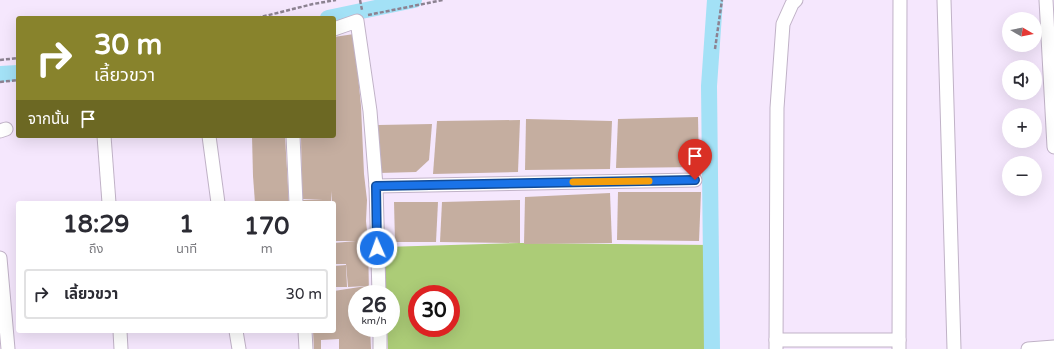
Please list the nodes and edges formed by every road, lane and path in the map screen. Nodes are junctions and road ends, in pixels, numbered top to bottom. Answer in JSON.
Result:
{"nodes":[{"id":1,"x":336,"y":0,"type":"edge"},
{"id":2,"x":443,"y":0,"type":"edge"},
{"id":3,"x":722,"y":0,"type":"edge"},
{"id":4,"x":796,"y":0,"type":"edge"},
{"id":5,"x":900,"y":0,"type":"edge"},
{"id":6,"x":944,"y":0,"type":"edge"},
{"id":7,"x":1046,"y":0,"type":"edge"},
{"id":8,"x":265,"y":16,"type":"edge"},
{"id":9,"x":357,"y":21,"type":"junction"},
{"id":10,"x":336,"y":28,"type":"edge"},
{"id":11,"x":715,"y":49,"type":"dead end"},
{"id":12,"x":16,"y":58,"type":"edge"},
{"id":13,"x":0,"y":60,"type":"edge"},
{"id":14,"x":16,"y":80,"type":"edge"},
{"id":15,"x":0,"y":82,"type":"edge"},
{"id":16,"x":104,"y":138,"type":"edge"},
{"id":17,"x":208,"y":138,"type":"edge"},
{"id":18,"x":293,"y":138,"type":"edge"},
{"id":19,"x":1054,"y":147,"type":"edge"},
{"id":20,"x":695,"y":180,"type":"dead end"},
{"id":21,"x":376,"y":186,"type":"junction"},
{"id":22,"x":109,"y":201,"type":"edge"},
{"id":23,"x":218,"y":201,"type":"edge"},
{"id":24,"x":296,"y":201,"type":"edge"},
{"id":25,"x":0,"y":258,"type":"edge"},
{"id":26,"x":379,"y":285,"type":"edge"},
{"id":27,"x":120,"y":333,"type":"edge"},
{"id":28,"x":236,"y":333,"type":"edge"},
{"id":29,"x":305,"y":333,"type":"edge"},
{"id":30,"x":380,"y":337,"type":"edge"},
{"id":31,"x":776,"y":344,"type":"edge"},
{"id":32,"x":899,"y":345,"type":"edge"},
{"id":33,"x":1054,"y":347,"type":"edge"},
{"id":34,"x":8,"y":349,"type":"edge"},
{"id":35,"x":121,"y":349,"type":"edge"},
{"id":36,"x":239,"y":349,"type":"edge"},
{"id":37,"x":306,"y":349,"type":"edge"},
{"id":38,"x":380,"y":349,"type":"edge"},
{"id":39,"x":954,"y":349,"type":"edge"},
{"id":40,"x":1028,"y":349,"type":"edge"}],
"edges":[{"from":1,"to":8,"type":"path"},
{"from":2,"to":9,"type":"path"},
{"from":3,"to":11,"type":"path"},
{"from":4,"to":31,"type":"street"},
{"from":5,"to":32,"type":"street"},
{"from":6,"to":39,"type":"street"},
{"from":7,"to":19,"type":"street"},
{"from":9,"to":10,"type":"street"},
{"from":9,"to":21,"type":"street"},
{"from":12,"to":13,"type":"path"},
{"from":14,"to":15,"type":"path"},
{"from":16,"to":22,"type":"street"},
{"from":17,"to":23,"type":"street"},
{"from":18,"to":24,"type":"street"},
{"from":20,"to":21,"type":"street"},
{"from":21,"to":26,"type":"street"},
{"from":25,"to":34,"type":"street"},
{"from":27,"to":35,"type":"street"},
{"from":28,"to":36,"type":"street"},
{"from":29,"to":37,"type":"street"},
{"from":30,"to":38,"type":"street"},
{"from":31,"to":32,"type":"street"},
{"from":33,"to":40,"type":"street"}]}
